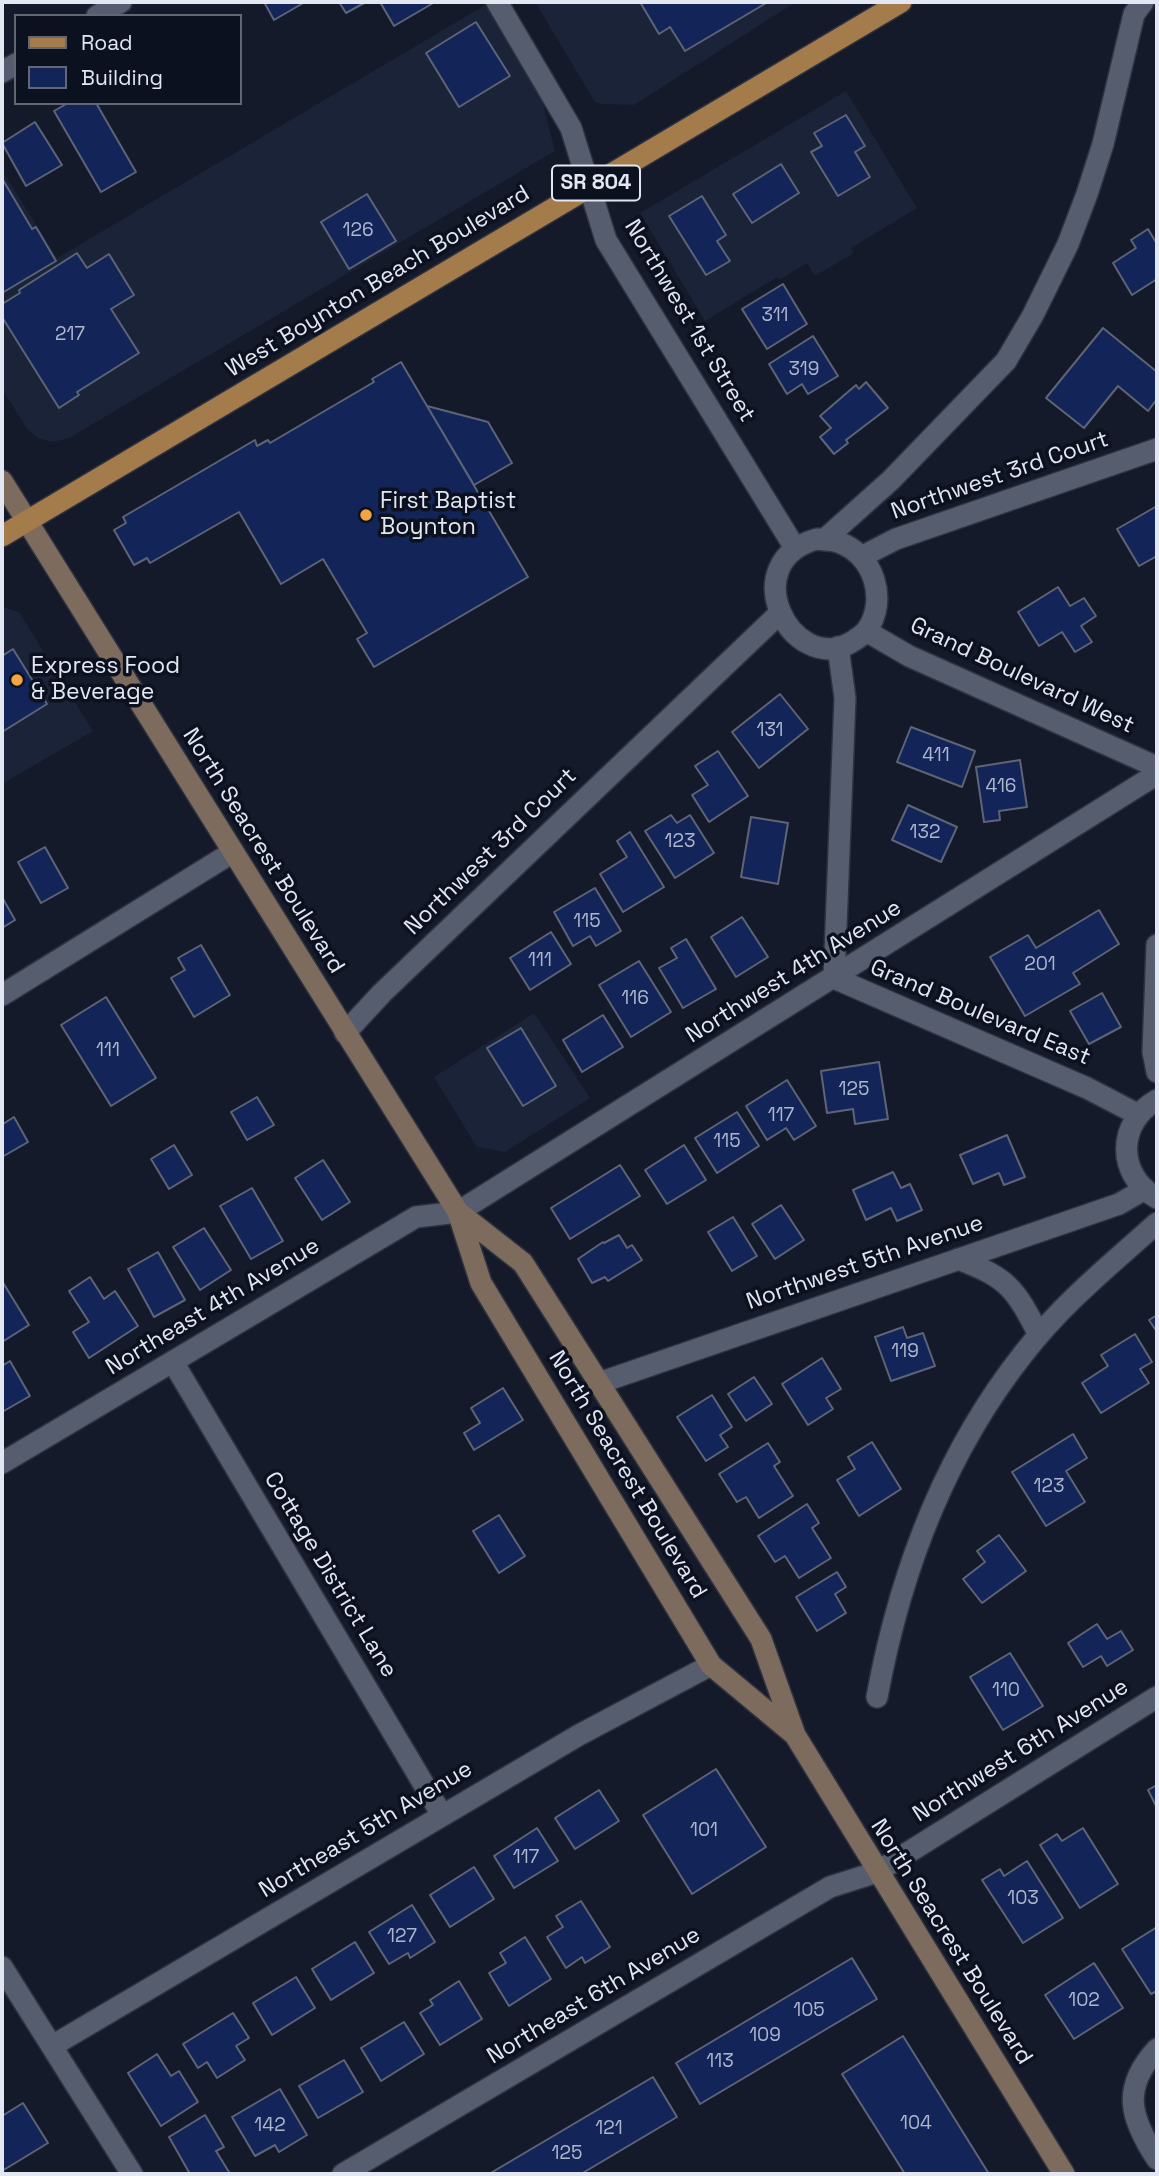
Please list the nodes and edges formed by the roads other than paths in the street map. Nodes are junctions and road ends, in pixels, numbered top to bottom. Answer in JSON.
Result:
{"nodes":[{"id":1,"x":121,"y":2,"type":"edge"},
{"id":2,"x":497,"y":2,"type":"edge"},
{"id":3,"x":901,"y":2,"type":"edge"},
{"id":4,"x":1143,"y":2,"type":"edge"},
{"id":5,"x":100,"y":14,"type":"edge"},
{"id":6,"x":591,"y":186,"type":"junction"},
{"id":7,"x":1157,"y":449,"type":"edge"},
{"id":8,"x":2,"y":481,"type":"edge"},
{"id":9,"x":27,"y":521,"type":"junction"},
{"id":10,"x":2,"y":536,"type":"edge"},
{"id":11,"x":824,"y":540,"type":"junction"},
{"id":12,"x":795,"y":548,"type":"junction"},
{"id":13,"x":861,"y":557,"type":"junction"},
{"id":14,"x":780,"y":613,"type":"junction"},
{"id":15,"x":866,"y":631,"type":"junction"},
{"id":16,"x":838,"y":647,"type":"junction"},
{"id":17,"x":1157,"y":767,"type":"edge"},
{"id":18,"x":1157,"y":774,"type":"edge"},
{"id":19,"x":233,"y":852,"type":"junction"},
{"id":20,"x":1157,"y":945,"type":"edge"},
{"id":21,"x":834,"y":978,"type":"junction"},
{"id":22,"x":2,"y":995,"type":"edge"},
{"id":23,"x":345,"y":1033,"type":"junction"},
{"id":24,"x":1157,"y":1072,"type":"edge"},
{"id":25,"x":1157,"y":1100,"type":"edge"},
{"id":26,"x":1138,"y":1114,"type":"junction"},
{"id":27,"x":1151,"y":1193,"type":"edge"},
{"id":28,"x":458,"y":1212,"type":"junction"},
{"id":29,"x":1157,"y":1223,"type":"edge"},
{"id":30,"x":958,"y":1259,"type":"junction"},
{"id":31,"x":1039,"y":1335,"type":"junction"},
{"id":32,"x":173,"y":1362,"type":"junction"},
{"id":33,"x":599,"y":1383,"type":"junction"},
{"id":34,"x":2,"y":1463,"type":"edge"},
{"id":35,"x":711,"y":1665,"type":"junction"},
{"id":36,"x":877,"y":1697,"type":"dead end"},
{"id":37,"x":1157,"y":1697,"type":"edge"},
{"id":38,"x":795,"y":1735,"type":"junction"},
{"id":39,"x":442,"y":1815,"type":"junction"},
{"id":40,"x":877,"y":1872,"type":"junction"},
{"id":41,"x":2,"y":1967,"type":"edge"},
{"id":42,"x":52,"y":2046,"type":"junction"},
{"id":43,"x":1157,"y":2049,"type":"edge"},
{"id":44,"x":1157,"y":2159,"type":"edge"},
{"id":45,"x":132,"y":2174,"type":"edge"},
{"id":46,"x":343,"y":2174,"type":"edge"},
{"id":47,"x":1064,"y":2174,"type":"edge"}],
"edges":[{"from":1,"to":5,"type":"street"},
{"from":2,"to":6,"type":"street","name":"Northwest 1st Street"},
{"from":3,"to":6,"type":"main road","name":"West Boynton Beach Boulevard","number":"SR 804"},
{"from":4,"to":11,"type":"street"},
{"from":6,"to":9,"type":"main road","name":"West Boynton Beach Boulevard","number":"SR 804"},
{"from":6,"to":12,"type":"street","name":"Northwest 1st Street"},
{"from":7,"to":13,"type":"street","name":"Northwest 3rd Court"},
{"from":8,"to":9,"type":"street","name":"North Seacrest Boulevard"},
{"from":9,"to":10,"type":"main road","number":"SR 804"},
{"from":9,"to":19,"type":"street","name":"North Seacrest Boulevard"},
{"from":11,"to":12,"type":"street"},
{"from":11,"to":13,"type":"street"},
{"from":12,"to":14,"type":"street"},
{"from":13,"to":15,"type":"street"},
{"from":14,"to":16,"type":"street"},
{"from":14,"to":23,"type":"street","name":"Northwest 3rd Court"},
{"from":15,"to":16,"type":"street"},
{"from":15,"to":17,"type":"street","name":"Grand Boulevard West"},
{"from":16,"to":21,"type":"street","name":"Grand Boulevard East"},
{"from":18,"to":21,"type":"street","name":"Northwest 4th Avenue"},
{"from":19,"to":22,"type":"street"},
{"from":19,"to":23,"type":"street","name":"North Seacrest Boulevard"},
{"from":20,"to":24,"type":"street"},
{"from":21,"to":26,"type":"street","name":"Grand Boulevard East"},
{"from":21,"to":28,"type":"street","name":"Northwest 4th Avenue"},
{"from":23,"to":28,"type":"street","name":"North Seacrest Boulevard"},
{"from":25,"to":26,"type":"street"},
{"from":26,"to":27,"type":"street"},
{"from":27,"to":30,"type":"street","name":"Northwest 5th Avenue"},
{"from":28,"to":32,"type":"street","name":"Northeast 4th Avenue"},
{"from":28,"to":33,"type":"street","name":"North Seacrest Boulevard"},
{"from":28,"to":35,"type":"street","name":"North Seacrest Boulevard"},
{"from":29,"to":31,"type":"street"},
{"from":30,"to":31,"type":"street"},
{"from":30,"to":33,"type":"street","name":"Northwest 5th Avenue"},
{"from":31,"to":36,"type":"street"},
{"from":32,"to":34,"type":"street","name":"Northeast 4th Avenue"},
{"from":32,"to":39,"type":"street","name":"Cottage District Lane"},
{"from":33,"to":38,"type":"street","name":"North Seacrest Boulevard"},
{"from":35,"to":38,"type":"street","name":"North Seacrest Boulevard"},
{"from":35,"to":39,"type":"street","name":"Northeast 5th Avenue"},
{"from":37,"to":40,"type":"street","name":"Northwest 6th Avenue"},
{"from":38,"to":40,"type":"street","name":"North Seacrest Boulevard"},
{"from":39,"to":42,"type":"street","name":"Northeast 5th Avenue"},
{"from":40,"to":46,"type":"street","name":"Northeast 6th Avenue"},
{"from":40,"to":47,"type":"street","name":"North Seacrest Boulevard"},
{"from":41,"to":42,"type":"street"},
{"from":42,"to":45,"type":"street"},
{"from":43,"to":44,"type":"street"}]}
